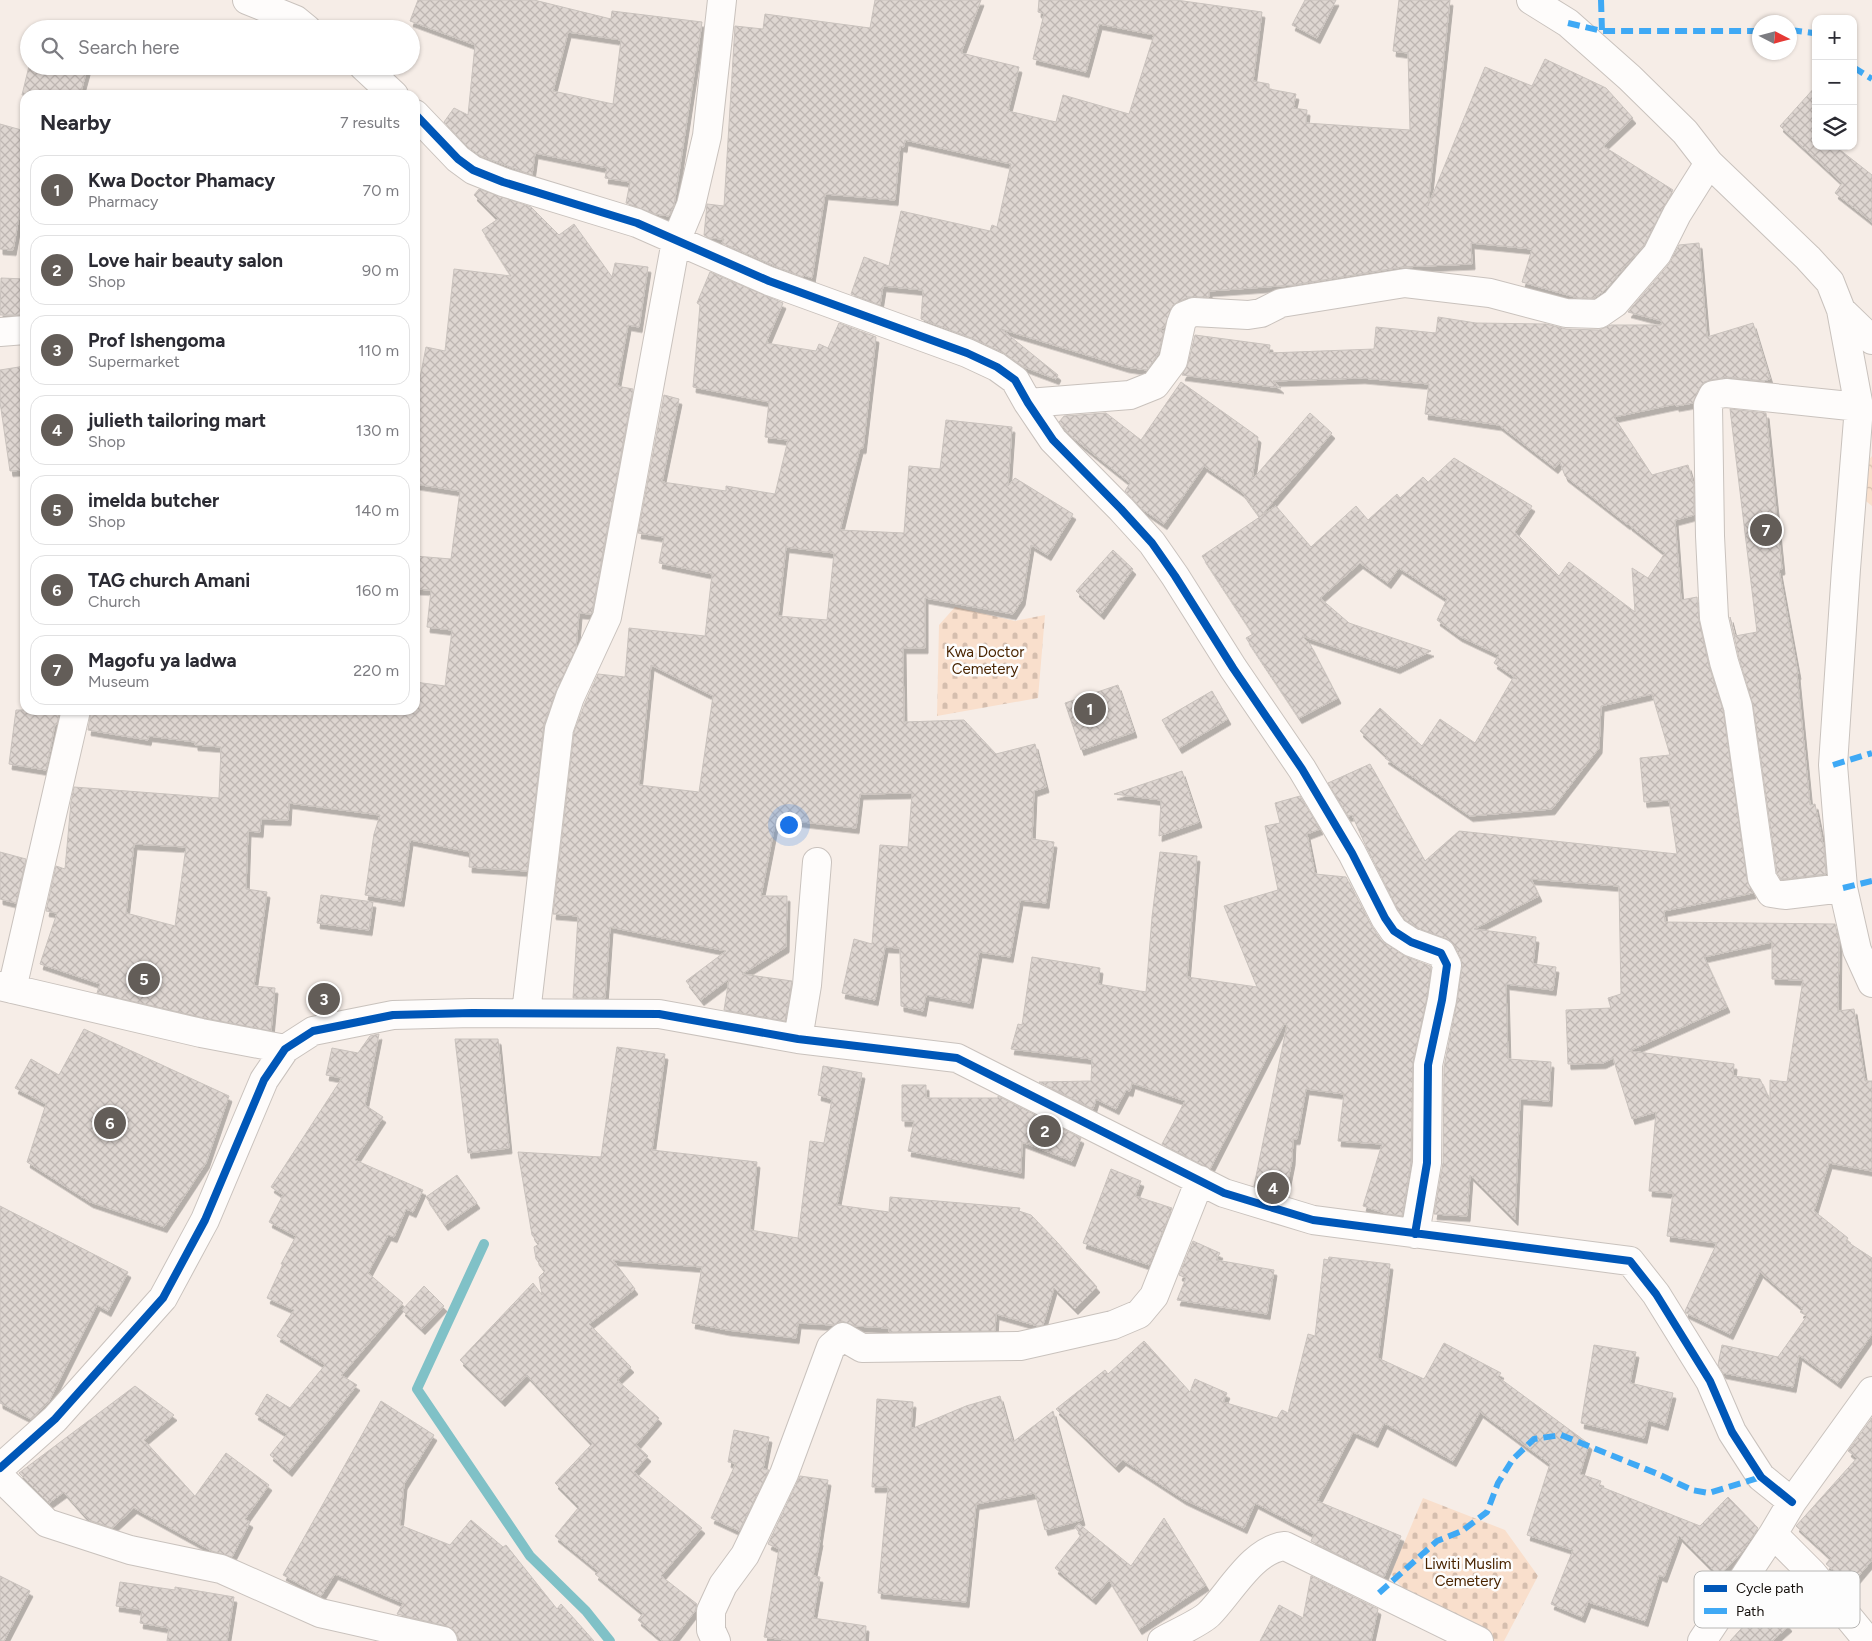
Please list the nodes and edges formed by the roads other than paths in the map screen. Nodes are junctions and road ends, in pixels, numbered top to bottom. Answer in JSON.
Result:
{"nodes":[{"id":1,"x":247,"y":0,"type":"edge"},
{"id":2,"x":722,"y":0,"type":"edge"},
{"id":3,"x":1531,"y":0,"type":"edge"},
{"id":4,"x":296,"y":20,"type":"edge"},
{"id":5,"x":373,"y":75,"type":"edge"},
{"id":6,"x":389,"y":90,"type":"edge"},
{"id":7,"x":420,"y":119,"type":"edge"},
{"id":8,"x":1710,"y":163,"type":"junction"},
{"id":9,"x":676,"y":240,"type":"junction"},
{"id":10,"x":1841,"y":310,"type":"junction"},
{"id":11,"x":20,"y":330,"type":"edge"},
{"id":12,"x":0,"y":332,"type":"edge"},
{"id":13,"x":1872,"y":340,"type":"edge"},
{"id":14,"x":1028,"y":403,"type":"junction"},
{"id":15,"x":1859,"y":407,"type":"junction"},
{"id":16,"x":75,"y":715,"type":"edge"},
{"id":17,"x":817,"y":862,"type":"dead end"},
{"id":18,"x":1843,"y":888,"type":"junction"},
{"id":19,"x":1872,"y":982,"type":"edge"},
{"id":20,"x":6,"y":987,"type":"edge"},
{"id":21,"x":526,"y":1013,"type":"junction"},
{"id":22,"x":798,"y":1039,"type":"junction"},
{"id":23,"x":285,"y":1049,"type":"junction"},
{"id":24,"x":1200,"y":1180,"type":"junction"},
{"id":25,"x":1415,"y":1234,"type":"junction"},
{"id":26,"x":1872,"y":1391,"type":"edge"},
{"id":27,"x":0,"y":1468,"type":"edge"},
{"id":28,"x":0,"y":1477,"type":"edge"},
{"id":29,"x":1792,"y":1502,"type":"junction"},
{"id":30,"x":1773,"y":1534,"type":"junction"},
{"id":31,"x":1748,"y":1571,"type":"edge"},
{"id":32,"x":1810,"y":1571,"type":"edge"},
{"id":33,"x":1711,"y":1628,"type":"edge"},
{"id":34,"x":1857,"y":1628,"type":"edge"},
{"id":35,"x":443,"y":1641,"type":"edge"},
{"id":36,"x":716,"y":1641,"type":"edge"},
{"id":37,"x":1162,"y":1641,"type":"edge"},
{"id":38,"x":1479,"y":1641,"type":"edge"},
{"id":39,"x":1702,"y":1641,"type":"edge"},
{"id":40,"x":1868,"y":1641,"type":"edge"}],
"edges":[{"from":1,"to":4,"type":"street"},
{"from":2,"to":9,"type":"street"},
{"from":3,"to":8,"type":"street"},
{"from":5,"to":6,"type":"street"},
{"from":7,"to":9,"type":"street"},
{"from":8,"to":10,"type":"street"},
{"from":8,"to":14,"type":"street"},
{"from":9,"to":14,"type":"street"},
{"from":9,"to":21,"type":"street"},
{"from":10,"to":13,"type":"street"},
{"from":10,"to":15,"type":"street"},
{"from":11,"to":12,"type":"street"},
{"from":14,"to":25,"type":"street"},
{"from":15,"to":18,"type":"street"},
{"from":15,"to":18,"type":"street"},
{"from":16,"to":20,"type":"street"},
{"from":17,"to":22,"type":"street"},
{"from":18,"to":19,"type":"street"},
{"from":20,"to":23,"type":"street"},
{"from":21,"to":22,"type":"street"},
{"from":21,"to":23,"type":"street"},
{"from":22,"to":24,"type":"street"},
{"from":23,"to":27,"type":"street"},
{"from":24,"to":25,"type":"street"},
{"from":24,"to":36,"type":"street"},
{"from":25,"to":29,"type":"street"},
{"from":26,"to":29,"type":"street"},
{"from":28,"to":35,"type":"street"},
{"from":29,"to":30,"type":"street"},
{"from":30,"to":31,"type":"street"},
{"from":30,"to":32,"type":"street"},
{"from":33,"to":39,"type":"street"},
{"from":34,"to":40,"type":"street"},
{"from":37,"to":38,"type":"street"}]}
